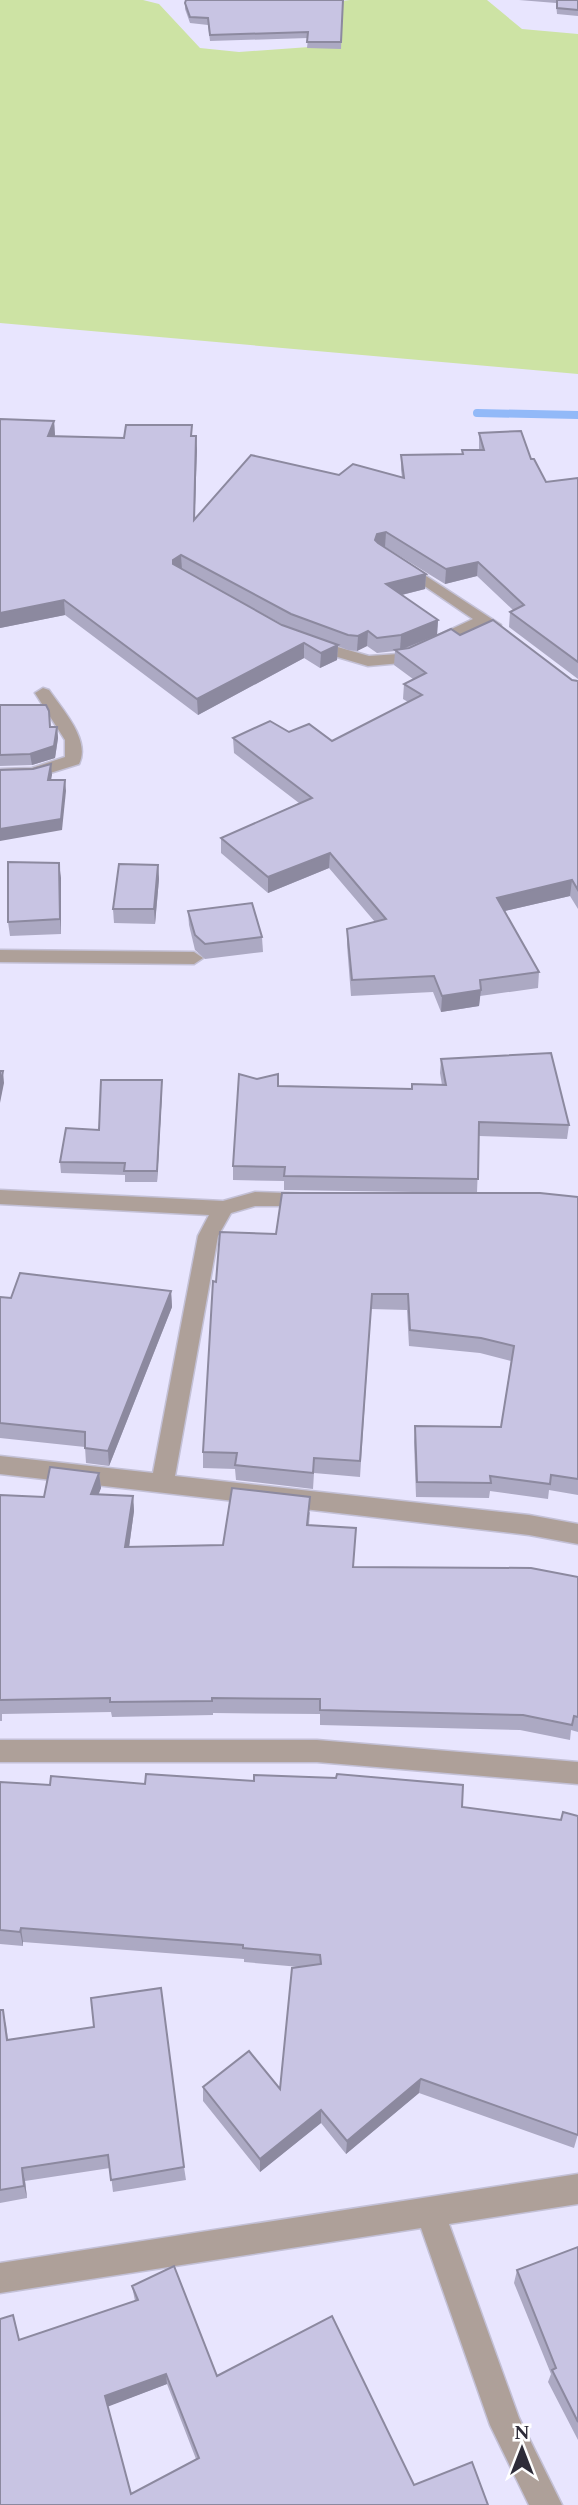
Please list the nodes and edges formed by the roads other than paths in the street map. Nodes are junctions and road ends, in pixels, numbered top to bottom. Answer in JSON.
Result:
{"nodes":[{"id":1,"x":384,"y":553,"type":"edge"},
{"id":2,"x":485,"y":619,"type":"junction"},
{"id":3,"x":506,"y":635,"type":"edge"},
{"id":4,"x":297,"y":640,"type":"edge"},
{"id":5,"x":43,"y":693,"type":"dead end"},
{"id":6,"x":0,"y":774,"type":"edge"},
{"id":7,"x":0,"y":956,"type":"edge"},
{"id":8,"x":194,"y":958,"type":"dead end"},
{"id":9,"x":0,"y":1197,"type":"edge"},
{"id":10,"x":324,"y":1200,"type":"edge"},
{"id":11,"x":223,"y":1208,"type":"junction"},
{"id":12,"x":0,"y":1465,"type":"edge"},
{"id":13,"x":162,"y":1485,"type":"junction"},
{"id":14,"x":578,"y":1534,"type":"edge"},
{"id":15,"x":0,"y":1751,"type":"edge"},
{"id":16,"x":578,"y":1773,"type":"edge"},
{"id":17,"x":578,"y":2189,"type":"edge"},
{"id":18,"x":430,"y":2213,"type":"junction"},
{"id":19,"x":0,"y":2278,"type":"edge"},
{"id":20,"x":546,"y":2505,"type":"edge"}],
"edges":[{"from":1,"to":2,"type":"street"},
{"from":2,"to":3,"type":"street"},
{"from":2,"to":4,"type":"street"},
{"from":5,"to":6,"type":"street"},
{"from":7,"to":8,"type":"street"},
{"from":9,"to":11,"type":"street"},
{"from":10,"to":11,"type":"street"},
{"from":11,"to":13,"type":"street"},
{"from":12,"to":13,"type":"street"},
{"from":13,"to":14,"type":"street"},
{"from":15,"to":16,"type":"street"},
{"from":17,"to":18,"type":"street"},
{"from":18,"to":19,"type":"street"},
{"from":18,"to":20,"type":"street"}]}
